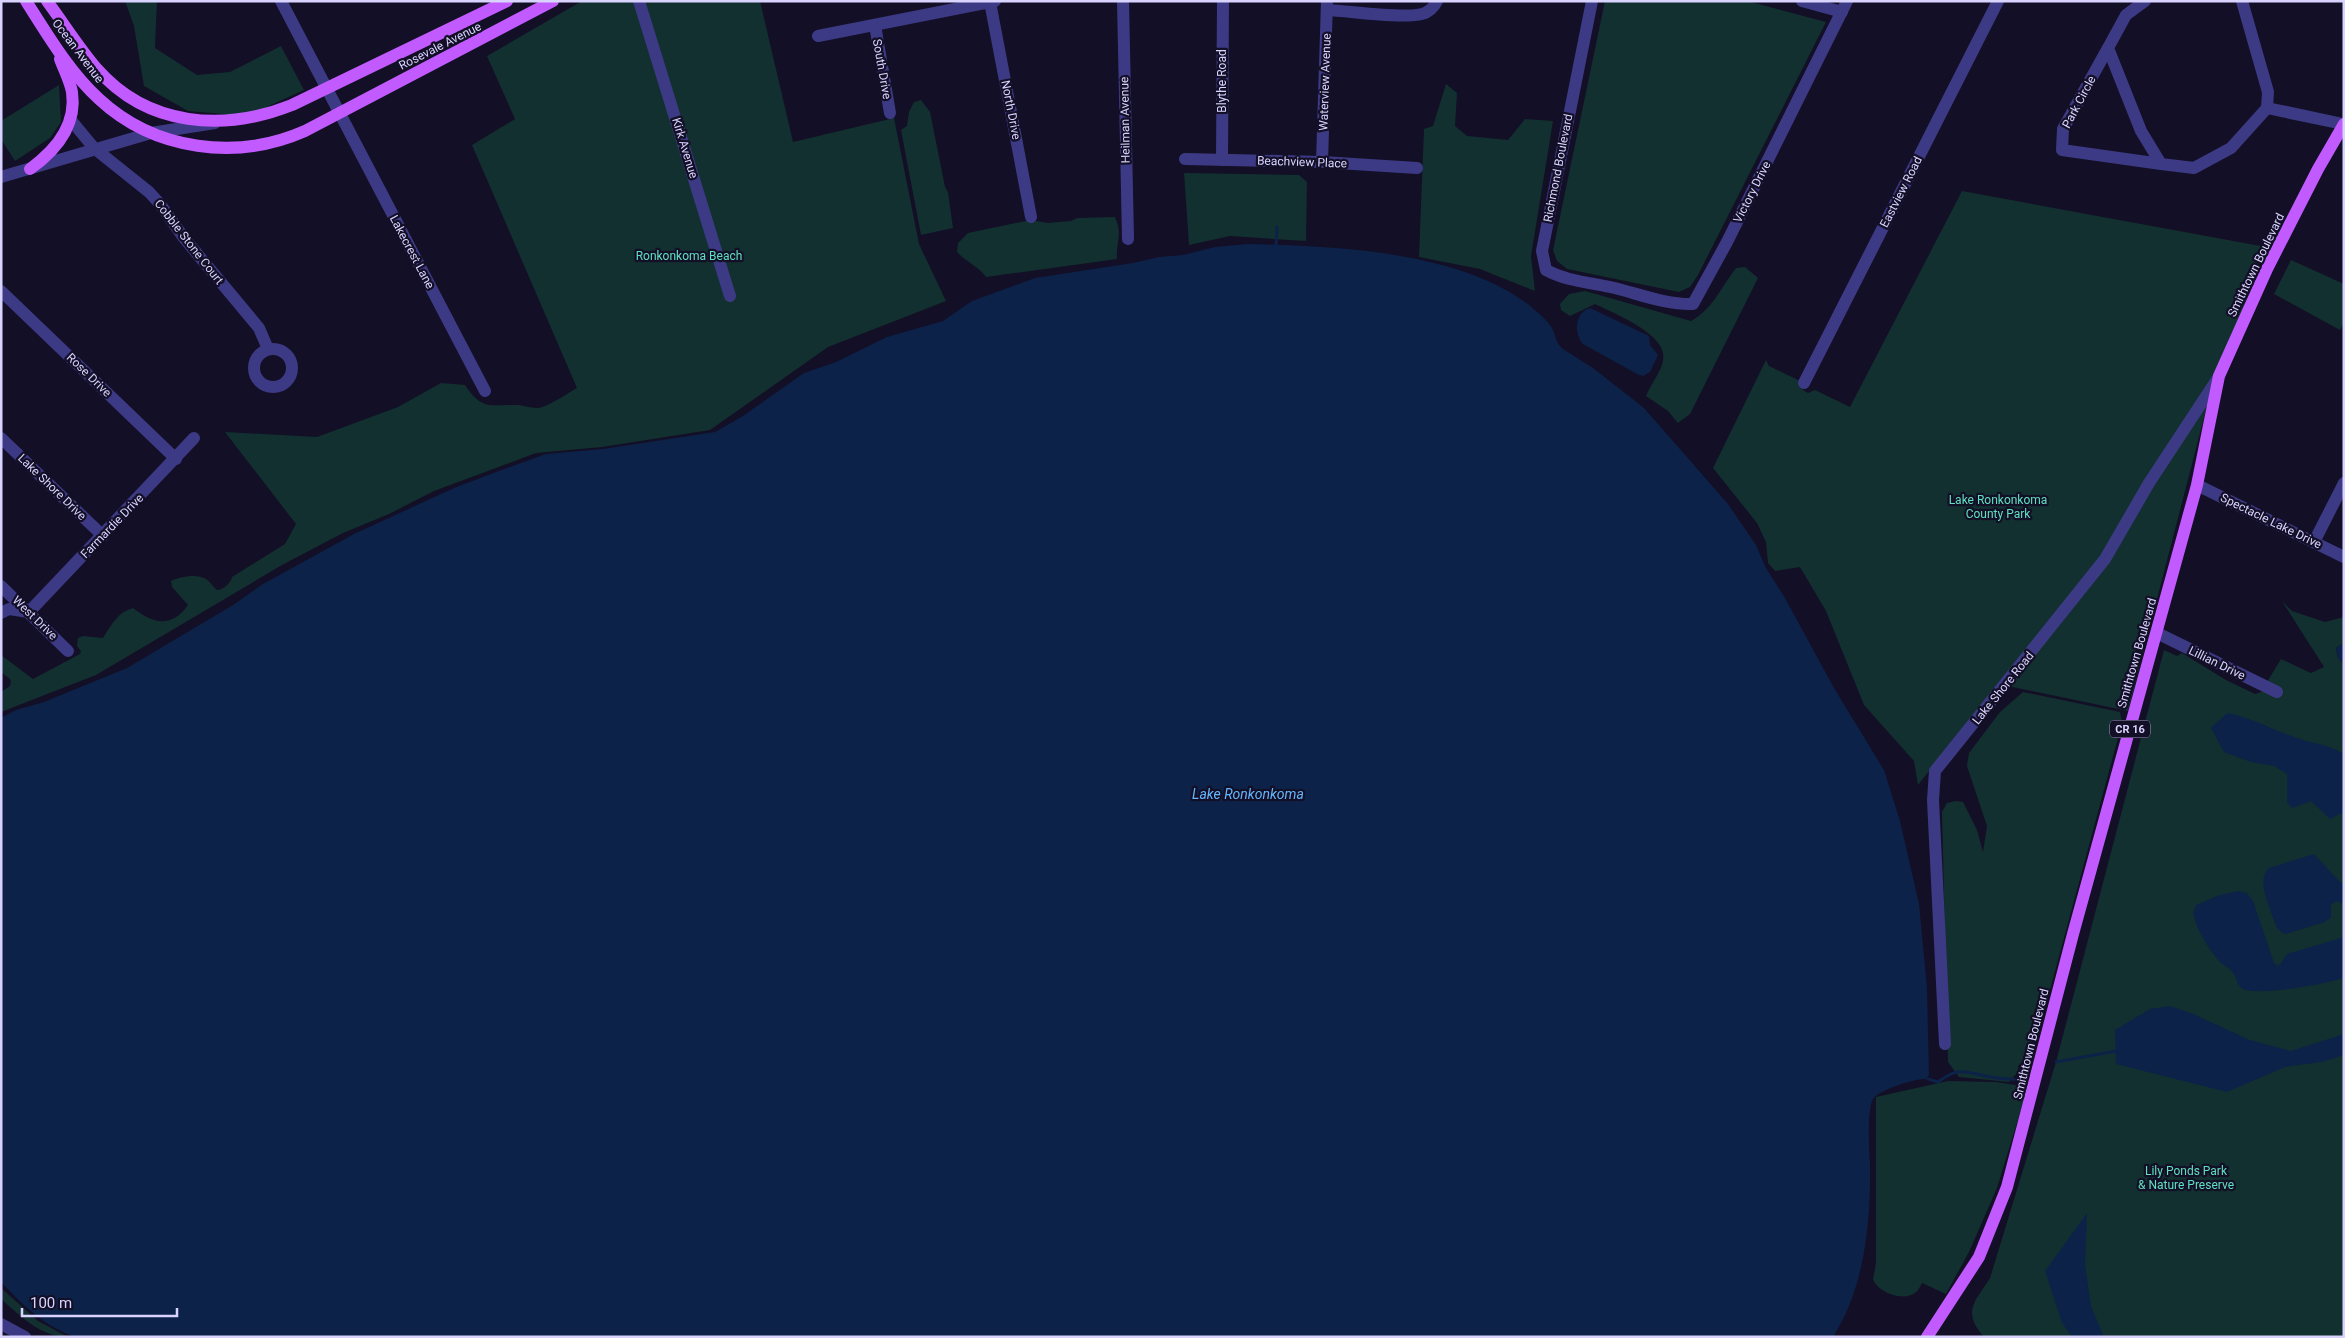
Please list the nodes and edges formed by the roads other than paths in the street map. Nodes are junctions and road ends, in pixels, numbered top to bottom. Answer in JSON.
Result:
{"nodes":[{"id":1,"x":26,"y":1,"type":"edge"},
{"id":2,"x":48,"y":1,"type":"edge"},
{"id":3,"x":281,"y":1,"type":"edge"},
{"id":4,"x":507,"y":1,"type":"edge"},
{"id":5,"x":553,"y":1,"type":"edge"},
{"id":6,"x":639,"y":1,"type":"edge"},
{"id":7,"x":923,"y":1,"type":"edge"},
{"id":8,"x":1123,"y":1,"type":"edge"},
{"id":9,"x":1223,"y":1,"type":"edge"},
{"id":10,"x":1437,"y":1,"type":"edge"},
{"id":11,"x":1592,"y":1,"type":"edge"},
{"id":12,"x":1802,"y":1,"type":"edge"},
{"id":13,"x":1998,"y":1,"type":"edge"},
{"id":14,"x":2145,"y":1,"type":"edge"},
{"id":15,"x":2242,"y":1,"type":"edge"},
{"id":16,"x":992,"y":2,"type":"edge"},
{"id":17,"x":1327,"y":5,"type":"edge"},
{"id":18,"x":1844,"y":7,"type":"edge"},
{"id":19,"x":925,"y":14,"type":"junction"},
{"id":20,"x":875,"y":25,"type":"junction"},
{"id":21,"x":50,"y":36,"type":"junction"},
{"id":22,"x":818,"y":36,"type":"dead end"},
{"id":23,"x":2108,"y":48,"type":"junction"},
{"id":24,"x":327,"y":89,"type":"junction"},
{"id":25,"x":2267,"y":108,"type":"junction"},
{"id":26,"x":890,"y":113,"type":"dead end"},
{"id":27,"x":339,"y":114,"type":"junction"},
{"id":28,"x":70,"y":119,"type":"junction"},
{"id":29,"x":222,"y":122,"type":"junction"},
{"id":30,"x":2344,"y":124,"type":"edge"},
{"id":31,"x":151,"y":133,"type":"junction"},
{"id":32,"x":94,"y":148,"type":"junction"},
{"id":33,"x":1186,"y":159,"type":"dead end"},
{"id":34,"x":1222,"y":160,"type":"junction"},
{"id":35,"x":1322,"y":162,"type":"junction"},
{"id":36,"x":2161,"y":164,"type":"junction"},
{"id":37,"x":1418,"y":168,"type":"dead end"},
{"id":38,"x":30,"y":169,"type":"junction"},
{"id":39,"x":1,"y":177,"type":"edge"},
{"id":40,"x":1031,"y":217,"type":"dead end"},
{"id":41,"x":1128,"y":239,"type":"dead end"},
{"id":42,"x":1609,"y":287,"type":"joint"},
{"id":43,"x":1,"y":292,"type":"edge"},
{"id":44,"x":730,"y":296,"type":"dead end"},
{"id":45,"x":268,"y":349,"type":"dead end"},
{"id":46,"x":2219,"y":376,"type":"junction"},
{"id":47,"x":1804,"y":383,"type":"dead end"},
{"id":48,"x":485,"y":391,"type":"dead end"},
{"id":49,"x":1,"y":438,"type":"edge"},
{"id":50,"x":194,"y":438,"type":"dead end"},
{"id":51,"x":176,"y":459,"type":"junction"},
{"id":52,"x":2344,"y":483,"type":"edge"},
{"id":53,"x":2197,"y":484,"type":"junction"},
{"id":54,"x":103,"y":536,"type":"junction"},
{"id":55,"x":2314,"y":542,"type":"junction"},
{"id":56,"x":2344,"y":558,"type":"edge"},
{"id":57,"x":1,"y":586,"type":"edge"},
{"id":58,"x":29,"y":612,"type":"junction"},
{"id":59,"x":1,"y":613,"type":"edge"},
{"id":60,"x":2157,"y":633,"type":"junction"},
{"id":61,"x":68,"y":651,"type":"dead end"},
{"id":62,"x":2277,"y":692,"type":"dead end"},
{"id":63,"x":1945,"y":1044,"type":"dead end"},
{"id":64,"x":1,"y":1324,"type":"edge"},
{"id":65,"x":25,"y":1337,"type":"edge"},
{"id":66,"x":1927,"y":1337,"type":"edge"}],
"edges":[{"from":1,"to":21,"type":"main road","name":"Ocean Avenue"},
{"from":2,"to":29,"type":"main road","name":"Ocean Avenue"},
{"from":3,"to":24,"type":"street","name":"Lakecrest Lane"},
{"from":4,"to":24,"type":"main road","name":"Rosevale Avenue"},
{"from":5,"to":27,"type":"main road","name":"Rosevale Avenue"},
{"from":6,"to":44,"type":"street","name":"Kirk Avenue"},
{"from":7,"to":19,"type":"street"},
{"from":8,"to":41,"type":"street","name":"Heilman Avenue"},
{"from":9,"to":34,"type":"street","name":"Blythe Road"},
{"from":10,"to":17,"type":"street"},
{"from":11,"to":42,"type":"street","name":"Richmond Boulevard"},
{"from":12,"to":18,"type":"street"},
{"from":13,"to":47,"type":"street","name":"Eastview Road"},
{"from":14,"to":23,"type":"street","name":"Park Circle"},
{"from":15,"to":25,"type":"street"},
{"from":16,"to":19,"type":"street"},
{"from":16,"to":40,"type":"street","name":"North Drive"},
{"from":17,"to":35,"type":"street","name":"Waterview Avenue"},
{"from":18,"to":42,"type":"street","name":"Victory Drive"},
{"from":19,"to":20,"type":"street"},
{"from":20,"to":22,"type":"street"},
{"from":20,"to":26,"type":"street","name":"South Drive"},
{"from":21,"to":28,"type":"main road"},
{"from":21,"to":31,"type":"main road","name":"Ocean Avenue"},
{"from":23,"to":36,"type":"street"},
{"from":23,"to":36,"type":"street","name":"Park Circle"},
{"from":24,"to":27,"type":"street","name":"Lakecrest Lane"},
{"from":24,"to":29,"type":"main road","name":"Ocean Avenue"},
{"from":25,"to":30,"type":"street"},
{"from":25,"to":36,"type":"street","name":"Park Circle"},
{"from":27,"to":31,"type":"main road","name":"Ocean Avenue"},
{"from":27,"to":48,"type":"street","name":"Lakecrest Lane"},
{"from":28,"to":32,"type":"street","name":"Cobble Stone Court"},
{"from":28,"to":38,"type":"main road"},
{"from":29,"to":31,"type":"street"},
{"from":30,"to":46,"type":"main road","name":"Smithtown Boulevard","number":"CR 16"},
{"from":31,"to":32,"type":"street"},
{"from":32,"to":38,"type":"street"},
{"from":32,"to":45,"type":"street","name":"Cobble Stone Court"},
{"from":33,"to":34,"type":"street","name":"Beachview Place"},
{"from":34,"to":35,"type":"street","name":"Beachview Place"},
{"from":35,"to":37,"type":"street","name":"Beachview Place"},
{"from":38,"to":39,"type":"street"},
{"from":43,"to":51,"type":"street","name":"Rose Drive"},
{"from":46,"to":53,"type":"main road","name":"Smithtown Boulevard","number":"CR 16"},
{"from":46,"to":63,"type":"street","name":"Lake Shore Road"},
{"from":49,"to":54,"type":"street","name":"Lake Shore Drive"},
{"from":50,"to":51,"type":"street","name":"Farmardie Drive"},
{"from":51,"to":54,"type":"street","name":"Farmardie Drive"},
{"from":52,"to":55,"type":"street"},
{"from":53,"to":55,"type":"street","name":"Spectacle Lake Drive"},
{"from":53,"to":60,"type":"main road","name":"Smithtown Boulevard","number":"CR 16"},
{"from":54,"to":58,"type":"street","name":"Farmardie Drive"},
{"from":55,"to":56,"type":"street","name":"Spectacle Lake Drive"},
{"from":57,"to":58,"type":"street","name":"West Drive"},
{"from":58,"to":59,"type":"street"},
{"from":58,"to":61,"type":"street","name":"West Drive"},
{"from":60,"to":62,"type":"street","name":"Lillian Drive"},
{"from":60,"to":66,"type":"main road","name":"Smithtown Boulevard","number":"CR 16"},
{"from":64,"to":65,"type":"street"}]}
